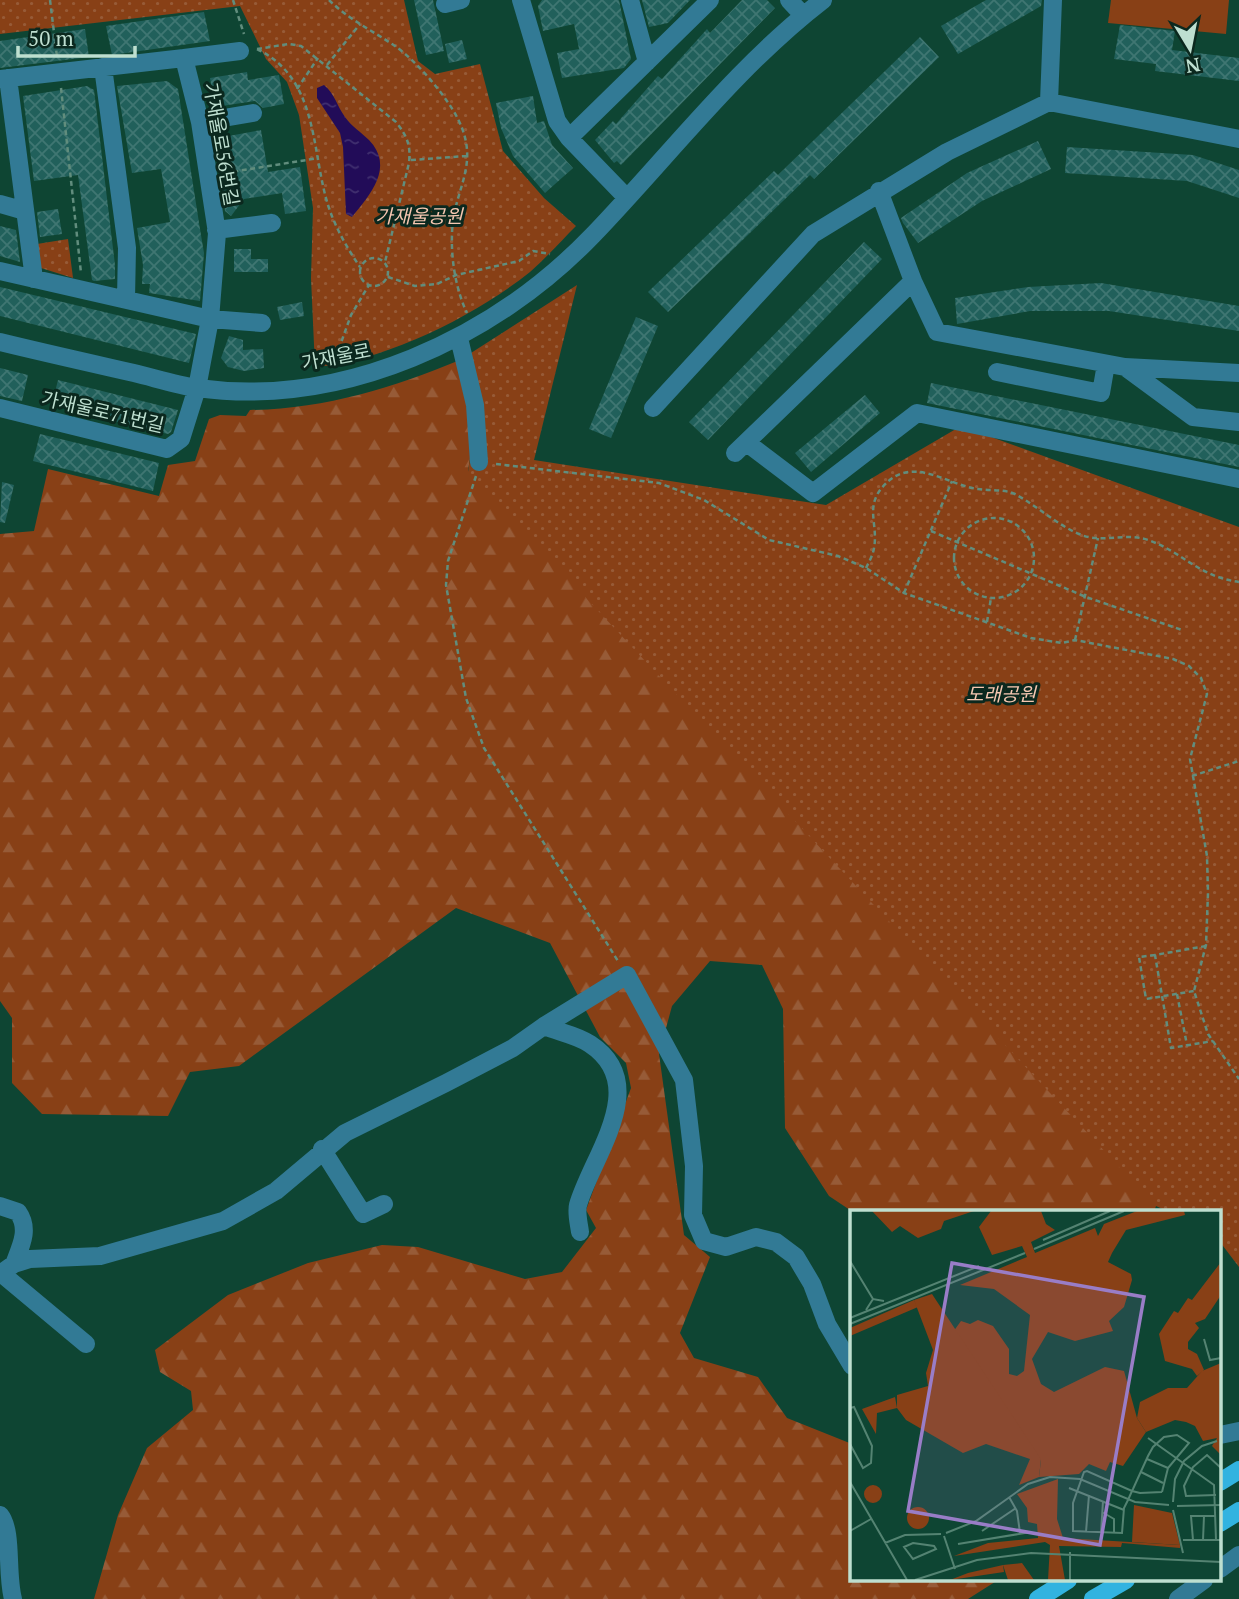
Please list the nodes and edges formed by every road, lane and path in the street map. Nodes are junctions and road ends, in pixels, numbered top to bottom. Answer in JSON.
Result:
{"nodes":[{"id":1,"x":50,"y":0,"type":"edge"},
{"id":2,"x":233,"y":0,"type":"edge"},
{"id":3,"x":329,"y":0,"type":"edge"},
{"id":4,"x":521,"y":0,"type":"edge"},
{"id":5,"x":630,"y":0,"type":"edge"},
{"id":6,"x":710,"y":0,"type":"edge"},
{"id":7,"x":789,"y":0,"type":"edge"},
{"id":8,"x":823,"y":0,"type":"edge"},
{"id":9,"x":1053,"y":0,"type":"edge"},
{"id":10,"x":803,"y":15,"type":"junction"},
{"id":11,"x":360,"y":24,"type":"junction"},
{"id":12,"x":248,"y":50,"type":"junction"},
{"id":13,"x":184,"y":58,"type":"junction"},
{"id":14,"x":318,"y":58,"type":"junction"},
{"id":15,"x":647,"y":62,"type":"junction"},
{"id":16,"x":327,"y":65,"type":"junction"},
{"id":17,"x":103,"y":67,"type":"junction"},
{"id":18,"x":59,"y":72,"type":"junction"},
{"id":19,"x":4,"y":79,"type":"edge"},
{"id":20,"x":297,"y":89,"type":"junction"},
{"id":21,"x":1049,"y":102,"type":"junction"},
{"id":22,"x":253,"y":113,"type":"dead end"},
{"id":23,"x":200,"y":122,"type":"junction"},
{"id":24,"x":569,"y":138,"type":"junction"},
{"id":25,"x":1239,"y":139,"type":"edge"},
{"id":26,"x":467,"y":156,"type":"junction"},
{"id":27,"x":319,"y":158,"type":"junction"},
{"id":28,"x":410,"y":160,"type":"junction"},
{"id":29,"x":208,"y":175,"type":"junction"},
{"id":30,"x":879,"y":191,"type":"junction"},
{"id":31,"x":626,"y":197,"type":"junction"},
{"id":32,"x":0,"y":204,"type":"edge"},
{"id":33,"x":26,"y":211,"type":"junction"},
{"id":34,"x":272,"y":223,"type":"dead end"},
{"id":35,"x":216,"y":230,"type":"junction"},
{"id":36,"x":385,"y":262,"type":"junction"},
{"id":37,"x":360,"y":267,"type":"junction"},
{"id":38,"x":561,"y":267,"type":"junction"},
{"id":39,"x":0,"y":271,"type":"edge"},
{"id":40,"x":456,"y":275,"type":"junction"},
{"id":41,"x":388,"y":277,"type":"junction"},
{"id":42,"x":34,"y":279,"type":"junction"},
{"id":43,"x":913,"y":281,"type":"junction"},
{"id":44,"x":369,"y":285,"type":"junction"},
{"id":45,"x":83,"y":290,"type":"junction"},
{"id":46,"x":125,"y":299,"type":"junction"},
{"id":47,"x":210,"y":319,"type":"junction"},
{"id":48,"x":262,"y":323,"type":"dead end"},
{"id":49,"x":467,"y":334,"type":"junction"},
{"id":50,"x":0,"y":342,"type":"edge"},
{"id":51,"x":1106,"y":364,"type":"junction"},
{"id":52,"x":1125,"y":367,"type":"junction"},
{"id":53,"x":997,"y":372,"type":"dead end"},
{"id":54,"x":1239,"y":373,"type":"edge"},
{"id":55,"x":333,"y":380,"type":"junction"},
{"id":56,"x":197,"y":388,"type":"junction"},
{"id":57,"x":0,"y":408,"type":"edge"},
{"id":58,"x":653,"y":408,"type":"dead end"},
{"id":59,"x":1239,"y":422,"type":"edge"},
{"id":60,"x":480,"y":462,"type":"junction"},
{"id":61,"x":1239,"y":479,"type":"edge"},
{"id":62,"x":952,"y":481,"type":"junction"},
{"id":63,"x":931,"y":531,"type":"junction"},
{"id":64,"x":1098,"y":538,"type":"junction"},
{"id":65,"x":957,"y":542,"type":"junction"},
{"id":66,"x":866,"y":568,"type":"junction"},
{"id":67,"x":1031,"y":574,"type":"junction"},
{"id":68,"x":1239,"y":582,"type":"edge"},
{"id":69,"x":904,"y":593,"type":"junction"},
{"id":70,"x":1086,"y":597,"type":"junction"},
{"id":71,"x":991,"y":598,"type":"junction"},
{"id":72,"x":987,"y":622,"type":"junction"},
{"id":73,"x":1182,"y":631,"type":"dead end"},
{"id":74,"x":1075,"y":640,"type":"junction"},
{"id":75,"x":1239,"y":761,"type":"edge"},
{"id":76,"x":1192,"y":776,"type":"junction"},
{"id":77,"x":1206,"y":946,"type":"junction"},
{"id":78,"x":1155,"y":955,"type":"junction"},
{"id":79,"x":627,"y":975,"type":"junction"},
{"id":80,"x":1194,"y":991,"type":"junction"},
{"id":81,"x":1177,"y":994,"type":"junction"},
{"id":82,"x":1162,"y":996,"type":"junction"},
{"id":83,"x":544,"y":1026,"type":"junction"},
{"id":84,"x":1213,"y":1041,"type":"junction"},
{"id":85,"x":1187,"y":1045,"type":"junction"},
{"id":86,"x":1239,"y":1079,"type":"edge"},
{"id":87,"x":322,"y":1149,"type":"junction"},
{"id":88,"x":384,"y":1204,"type":"dead end"},
{"id":89,"x":0,"y":1206,"type":"edge"},
{"id":90,"x":580,"y":1232,"type":"dead end"},
{"id":91,"x":5,"y":1270,"type":"edge"},
{"id":92,"x":86,"y":1344,"type":"dead end"},
{"id":93,"x":850,"y":1363,"type":"edge"},
{"id":94,"x":1239,"y":1470,"type":"edge"},
{"id":95,"x":1222,"y":1481,"type":"edge"},
{"id":96,"x":1239,"y":1511,"type":"edge"},
{"id":97,"x":0,"y":1515,"type":"edge"},
{"id":98,"x":1222,"y":1522,"type":"edge"},
{"id":99,"x":1239,"y":1555,"type":"edge"},
{"id":100,"x":1222,"y":1568,"type":"edge"},
{"id":101,"x":1065,"y":1582,"type":"edge"},
{"id":102,"x":1123,"y":1582,"type":"edge"},
{"id":103,"x":1201,"y":1582,"type":"edge"},
{"id":104,"x":13,"y":1599,"type":"edge"},
{"id":105,"x":1038,"y":1599,"type":"edge"},
{"id":106,"x":1093,"y":1599,"type":"edge"},
{"id":107,"x":1178,"y":1599,"type":"edge"}],
"edges":[{"from":1,"to":18,"type":"path"},
{"from":2,"to":12,"type":"path"},
{"from":3,"to":11,"type":"path"},
{"from":4,"to":24,"type":"street"},
{"from":5,"to":15,"type":"street"},
{"from":6,"to":15,"type":"street"},
{"from":7,"to":10,"type":"street"},
{"from":8,"to":10,"type":"street","name":"가재울로"},
{"from":9,"to":21,"type":"street"},
{"from":10,"to":31,"type":"street","name":"가재울로"},
{"from":11,"to":16,"type":"path"},
{"from":11,"to":26,"type":"path"},
{"from":12,"to":13,"type":"street"},
{"from":12,"to":14,"type":"path"},
{"from":12,"to":20,"type":"path"},
{"from":13,"to":17,"type":"street"},
{"from":13,"to":23,"type":"street","name":"가재울로56번길"},
{"from":14,"to":16,"type":"path"},
{"from":14,"to":20,"type":"path"},
{"from":15,"to":24,"type":"street"},
{"from":16,"to":28,"type":"path"},
{"from":17,"to":18,"type":"street"},
{"from":17,"to":46,"type":"street"},
{"from":18,"to":19,"type":"street"},
{"from":18,"to":45,"type":"path"},
{"from":19,"to":33,"type":"street"},
{"from":20,"to":27,"type":"path"},
{"from":21,"to":25,"type":"street"},
{"from":21,"to":30,"type":"street"},
{"from":22,"to":23,"type":"street"},
{"from":23,"to":29,"type":"street","name":"가재울로56번길"},
{"from":24,"to":31,"type":"street"},
{"from":26,"to":28,"type":"path"},
{"from":26,"to":40,"type":"path"},
{"from":27,"to":29,"type":"path"},
{"from":27,"to":37,"type":"path"},
{"from":28,"to":36,"type":"path"},
{"from":29,"to":35,"type":"street","name":"가재울로56번길"},
{"from":30,"to":43,"type":"street"},
{"from":30,"to":58,"type":"street"},
{"from":31,"to":38,"type":"street","name":"가재울로"},
{"from":32,"to":33,"type":"street"},
{"from":33,"to":42,"type":"street"},
{"from":34,"to":35,"type":"street"},
{"from":35,"to":47,"type":"street","name":"가재울로56번길"},
{"from":36,"to":37,"type":"path"},
{"from":36,"to":41,"type":"path"},
{"from":37,"to":44,"type":"path"},
{"from":38,"to":40,"type":"path"},
{"from":38,"to":49,"type":"street","name":"가재울로"},
{"from":39,"to":42,"type":"street"},
{"from":40,"to":41,"type":"path"},
{"from":40,"to":49,"type":"path"},
{"from":41,"to":44,"type":"path"},
{"from":42,"to":45,"type":"street"},
{"from":43,"to":51,"type":"street"},
{"from":43,"to":61,"type":"street"},
{"from":44,"to":55,"type":"path"},
{"from":45,"to":46,"type":"street"},
{"from":46,"to":47,"type":"street"},
{"from":47,"to":48,"type":"street"},
{"from":47,"to":56,"type":"street","name":"가재울로56번길"},
{"from":49,"to":55,"type":"street","name":"가재울로"},
{"from":49,"to":60,"type":"street"},
{"from":50,"to":56,"type":"street","name":"가재울로"},
{"from":51,"to":52,"type":"street"},
{"from":51,"to":53,"type":"street"},
{"from":52,"to":54,"type":"street"},
{"from":52,"to":59,"type":"street"},
{"from":55,"to":56,"type":"street","name":"가재울로"},
{"from":56,"to":57,"type":"street","name":"가재울로71번길"},
{"from":60,"to":66,"type":"path"},
{"from":60,"to":79,"type":"path"},
{"from":62,"to":63,"type":"path"},
{"from":62,"to":64,"type":"path"},
{"from":62,"to":66,"type":"path"},
{"from":63,"to":65,"type":"path"},
{"from":63,"to":69,"type":"path"},
{"from":64,"to":68,"type":"path"},
{"from":64,"to":70,"type":"path"},
{"from":65,"to":67,"type":"path"},
{"from":65,"to":67,"type":"path"},
{"from":65,"to":71,"type":"path"},
{"from":66,"to":69,"type":"path"},
{"from":67,"to":70,"type":"path"},
{"from":67,"to":71,"type":"path"},
{"from":69,"to":72,"type":"path"},
{"from":70,"to":73,"type":"path"},
{"from":70,"to":74,"type":"path"},
{"from":71,"to":72,"type":"path"},
{"from":72,"to":74,"type":"path"},
{"from":74,"to":76,"type":"path"},
{"from":75,"to":76,"type":"path"},
{"from":76,"to":77,"type":"path"},
{"from":77,"to":78,"type":"path"},
{"from":77,"to":80,"type":"path"},
{"from":78,"to":82,"type":"path"},
{"from":78,"to":82,"type":"path"},
{"from":79,"to":83,"type":"street"},
{"from":79,"to":93,"type":"street"},
{"from":80,"to":81,"type":"path"},
{"from":80,"to":84,"type":"path"},
{"from":81,"to":82,"type":"path"},
{"from":81,"to":85,"type":"path"},
{"from":82,"to":85,"type":"path"},
{"from":83,"to":87,"type":"street"},
{"from":83,"to":90,"type":"street"},
{"from":84,"to":85,"type":"path"},
{"from":84,"to":86,"type":"path"},
{"from":87,"to":88,"type":"street"},
{"from":87,"to":91,"type":"street"},
{"from":89,"to":91,"type":"street"},
{"from":91,"to":92,"type":"street"},
{"from":94,"to":95,"type":"main road"},
{"from":96,"to":98,"type":"main road"},
{"from":97,"to":104,"type":"street"},
{"from":99,"to":100,"type":"street"},
{"from":101,"to":105,"type":"main road"},
{"from":102,"to":106,"type":"main road"},
{"from":103,"to":107,"type":"street"}]}
